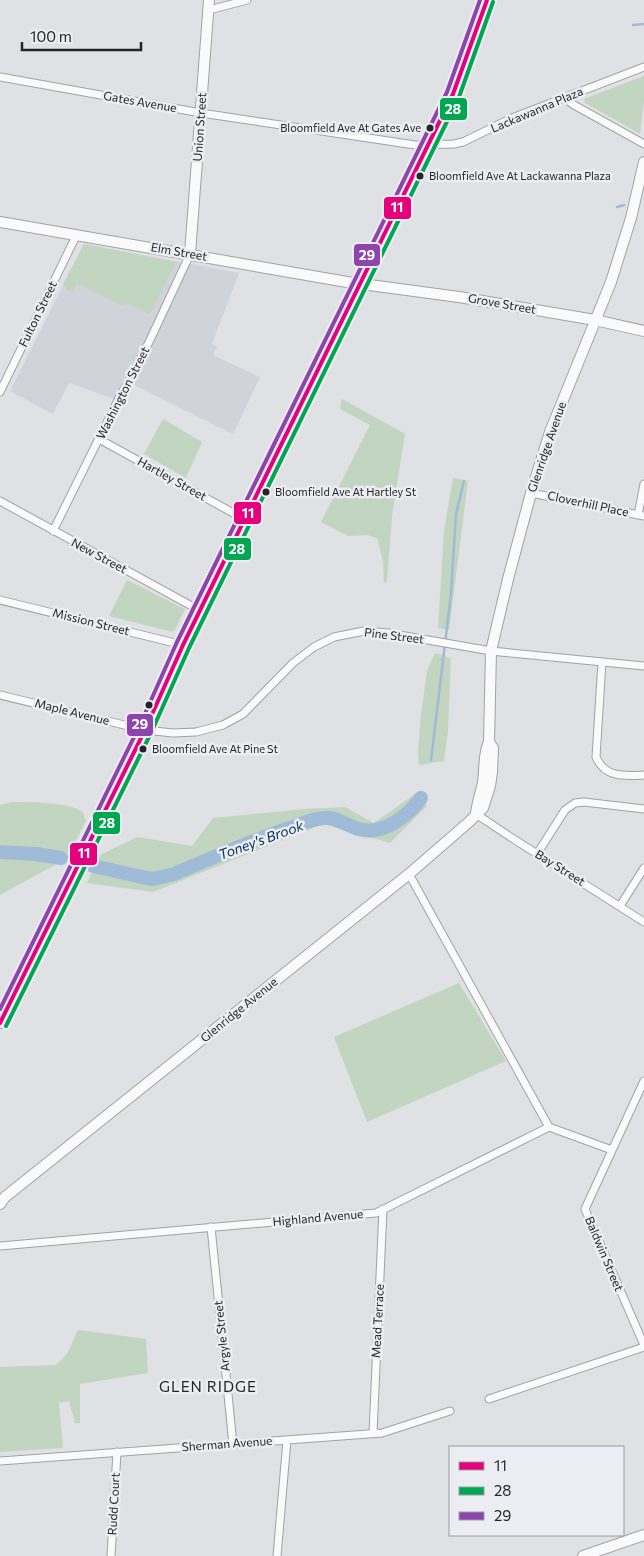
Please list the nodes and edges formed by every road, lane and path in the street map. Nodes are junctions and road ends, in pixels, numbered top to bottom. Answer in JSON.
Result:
{"nodes":[{"id":1,"x":247,"y":0,"type":"edge"},
{"id":2,"x":487,"y":0,"type":"edge"},
{"id":3,"x":209,"y":5,"type":"edge"},
{"id":4,"x":644,"y":67,"type":"edge"},
{"id":5,"x":0,"y":77,"type":"edge"},
{"id":6,"x":564,"y":98,"type":"junction"},
{"id":7,"x":201,"y":113,"type":"junction"},
{"id":8,"x":428,"y":144,"type":"junction"},
{"id":9,"x":644,"y":144,"type":"edge"},
{"id":10,"x":644,"y":162,"type":"edge"},
{"id":11,"x":0,"y":222,"type":"edge"},
{"id":12,"x":76,"y":236,"type":"junction"},
{"id":13,"x":190,"y":254,"type":"junction"},
{"id":14,"x":359,"y":284,"type":"junction"},
{"id":15,"x":595,"y":320,"type":"junction"},
{"id":16,"x":644,"y":331,"type":"edge"},
{"id":17,"x":1,"y":386,"type":"edge"},
{"id":18,"x":99,"y":439,"type":"junction"},
{"id":19,"x":644,"y":484,"type":"edge"},
{"id":20,"x":531,"y":493,"type":"junction"},
{"id":21,"x":0,"y":501,"type":"edge"},
{"id":22,"x":641,"y":516,"type":"edge"},
{"id":23,"x":244,"y":519,"type":"junction"},
{"id":24,"x":53,"y":531,"type":"junction"},
{"id":25,"x":0,"y":600,"type":"edge"},
{"id":26,"x":199,"y":610,"type":"junction"},
{"id":27,"x":183,"y":645,"type":"junction"},
{"id":28,"x":491,"y":651,"type":"junction"},
{"id":29,"x":602,"y":662,"type":"junction"},
{"id":30,"x":644,"y":666,"type":"edge"},
{"id":31,"x":0,"y":695,"type":"edge"},
{"id":32,"x":145,"y":730,"type":"junction"},
{"id":33,"x":644,"y":775,"type":"edge"},
{"id":34,"x":644,"y":809,"type":"edge"},
{"id":35,"x":476,"y":814,"type":"junction"},
{"id":36,"x":537,"y":854,"type":"junction"},
{"id":37,"x":644,"y":868,"type":"edge"},
{"id":38,"x":409,"y":874,"type":"junction"},
{"id":39,"x":620,"y":906,"type":"junction"},
{"id":40,"x":644,"y":922,"type":"edge"},
{"id":41,"x":0,"y":1023,"type":"edge"},
{"id":42,"x":644,"y":1081,"type":"edge"},
{"id":43,"x":549,"y":1127,"type":"junction"},
{"id":44,"x":612,"y":1150,"type":"junction"},
{"id":45,"x":0,"y":1204,"type":"edge"},
{"id":46,"x":383,"y":1210,"type":"junction"},
{"id":47,"x":211,"y":1227,"type":"junction"},
{"id":48,"x":0,"y":1246,"type":"edge"},
{"id":49,"x":644,"y":1346,"type":"edge"},
{"id":50,"x":490,"y":1399,"type":"dead end"},
{"id":51,"x":450,"y":1411,"type":"dead end"},
{"id":52,"x":373,"y":1433,"type":"junction"},
{"id":53,"x":287,"y":1440,"type":"junction"},
{"id":54,"x":233,"y":1444,"type":"junction"},
{"id":55,"x":117,"y":1452,"type":"junction"},
{"id":56,"x":0,"y":1461,"type":"edge"},
{"id":57,"x":644,"y":1535,"type":"edge"},
{"id":58,"x":111,"y":1556,"type":"edge"},
{"id":59,"x":277,"y":1556,"type":"edge"},
{"id":60,"x":583,"y":1556,"type":"edge"}],
"edges":[{"from":1,"to":3,"type":"street"},
{"from":2,"to":8,"type":"street"},
{"from":3,"to":7,"type":"street","name":"Union Street"},
{"from":4,"to":6,"type":"street","name":"Lackawanna Plaza"},
{"from":5,"to":7,"type":"street","name":"Gates Avenue"},
{"from":6,"to":8,"type":"street","name":"Lackawanna Plaza"},
{"from":6,"to":9,"type":"street"},
{"from":7,"to":8,"type":"street","name":"Gates Avenue"},
{"from":7,"to":13,"type":"street","name":"Union Street"},
{"from":8,"to":14,"type":"street"},
{"from":10,"to":15,"type":"street","name":"Glenridge Avenue"},
{"from":11,"to":12,"type":"street","name":"Elm Street"},
{"from":12,"to":13,"type":"street","name":"Elm Street"},
{"from":12,"to":17,"type":"street","name":"Fulton Street"},
{"from":13,"to":14,"type":"street","name":"Elm Street"},
{"from":13,"to":18,"type":"street","name":"Washington Street"},
{"from":14,"to":15,"type":"street","name":"Grove Street"},
{"from":14,"to":23,"type":"street"},
{"from":15,"to":16,"type":"street","name":"Grove Street"},
{"from":15,"to":20,"type":"street","name":"Glenridge Avenue"},
{"from":18,"to":23,"type":"street","name":"Hartley Street"},
{"from":18,"to":24,"type":"street","name":"Washington Street"},
{"from":19,"to":22,"type":"street"},
{"from":20,"to":22,"type":"street","name":"Cloverhill Place"},
{"from":20,"to":28,"type":"street","name":"Glenridge Avenue"},
{"from":21,"to":24,"type":"street","name":"New Street"},
{"from":23,"to":26,"type":"street"},
{"from":24,"to":26,"type":"street","name":"New Street"},
{"from":25,"to":27,"type":"street","name":"Mission Street"},
{"from":26,"to":27,"type":"street"},
{"from":27,"to":32,"type":"street"},
{"from":28,"to":29,"type":"street","name":"Pine Street"},
{"from":28,"to":32,"type":"street","name":"Pine Street"},
{"from":28,"to":35,"type":"street","name":"Glenridge Avenue"},
{"from":29,"to":30,"type":"street","name":"Pine Street"},
{"from":29,"to":33,"type":"street"},
{"from":31,"to":32,"type":"street","name":"Maple Avenue"},
{"from":32,"to":41,"type":"street"},
{"from":34,"to":36,"type":"street"},
{"from":35,"to":36,"type":"street","name":"Bay Street"},
{"from":35,"to":38,"type":"street","name":"Glenridge Avenue"},
{"from":36,"to":39,"type":"street","name":"Bay Street"},
{"from":37,"to":39,"type":"street"},
{"from":38,"to":43,"type":"street"},
{"from":38,"to":45,"type":"street","name":"Glenridge Avenue"},
{"from":39,"to":40,"type":"street","name":"Bay Street"},
{"from":42,"to":44,"type":"street","name":"Baldwin Street"},
{"from":43,"to":44,"type":"street"},
{"from":43,"to":46,"type":"street","name":"Highland Avenue"},
{"from":44,"to":49,"type":"street","name":"Baldwin Street"},
{"from":46,"to":47,"type":"street","name":"Highland Avenue"},
{"from":46,"to":52,"type":"street","name":"Mead Terrace"},
{"from":47,"to":48,"type":"street","name":"Highland Avenue"},
{"from":47,"to":54,"type":"street","name":"Argyle Street"},
{"from":49,"to":50,"type":"street"},
{"from":51,"to":52,"type":"street","name":"Sherman Avenue"},
{"from":52,"to":53,"type":"street","name":"Sherman Avenue"},
{"from":53,"to":54,"type":"street","name":"Sherman Avenue"},
{"from":53,"to":59,"type":"street"},
{"from":54,"to":55,"type":"street","name":"Sherman Avenue"},
{"from":55,"to":56,"type":"street","name":"Sherman Avenue"},
{"from":55,"to":58,"type":"street","name":"Rudd Court"},
{"from":57,"to":60,"type":"street"}]}
